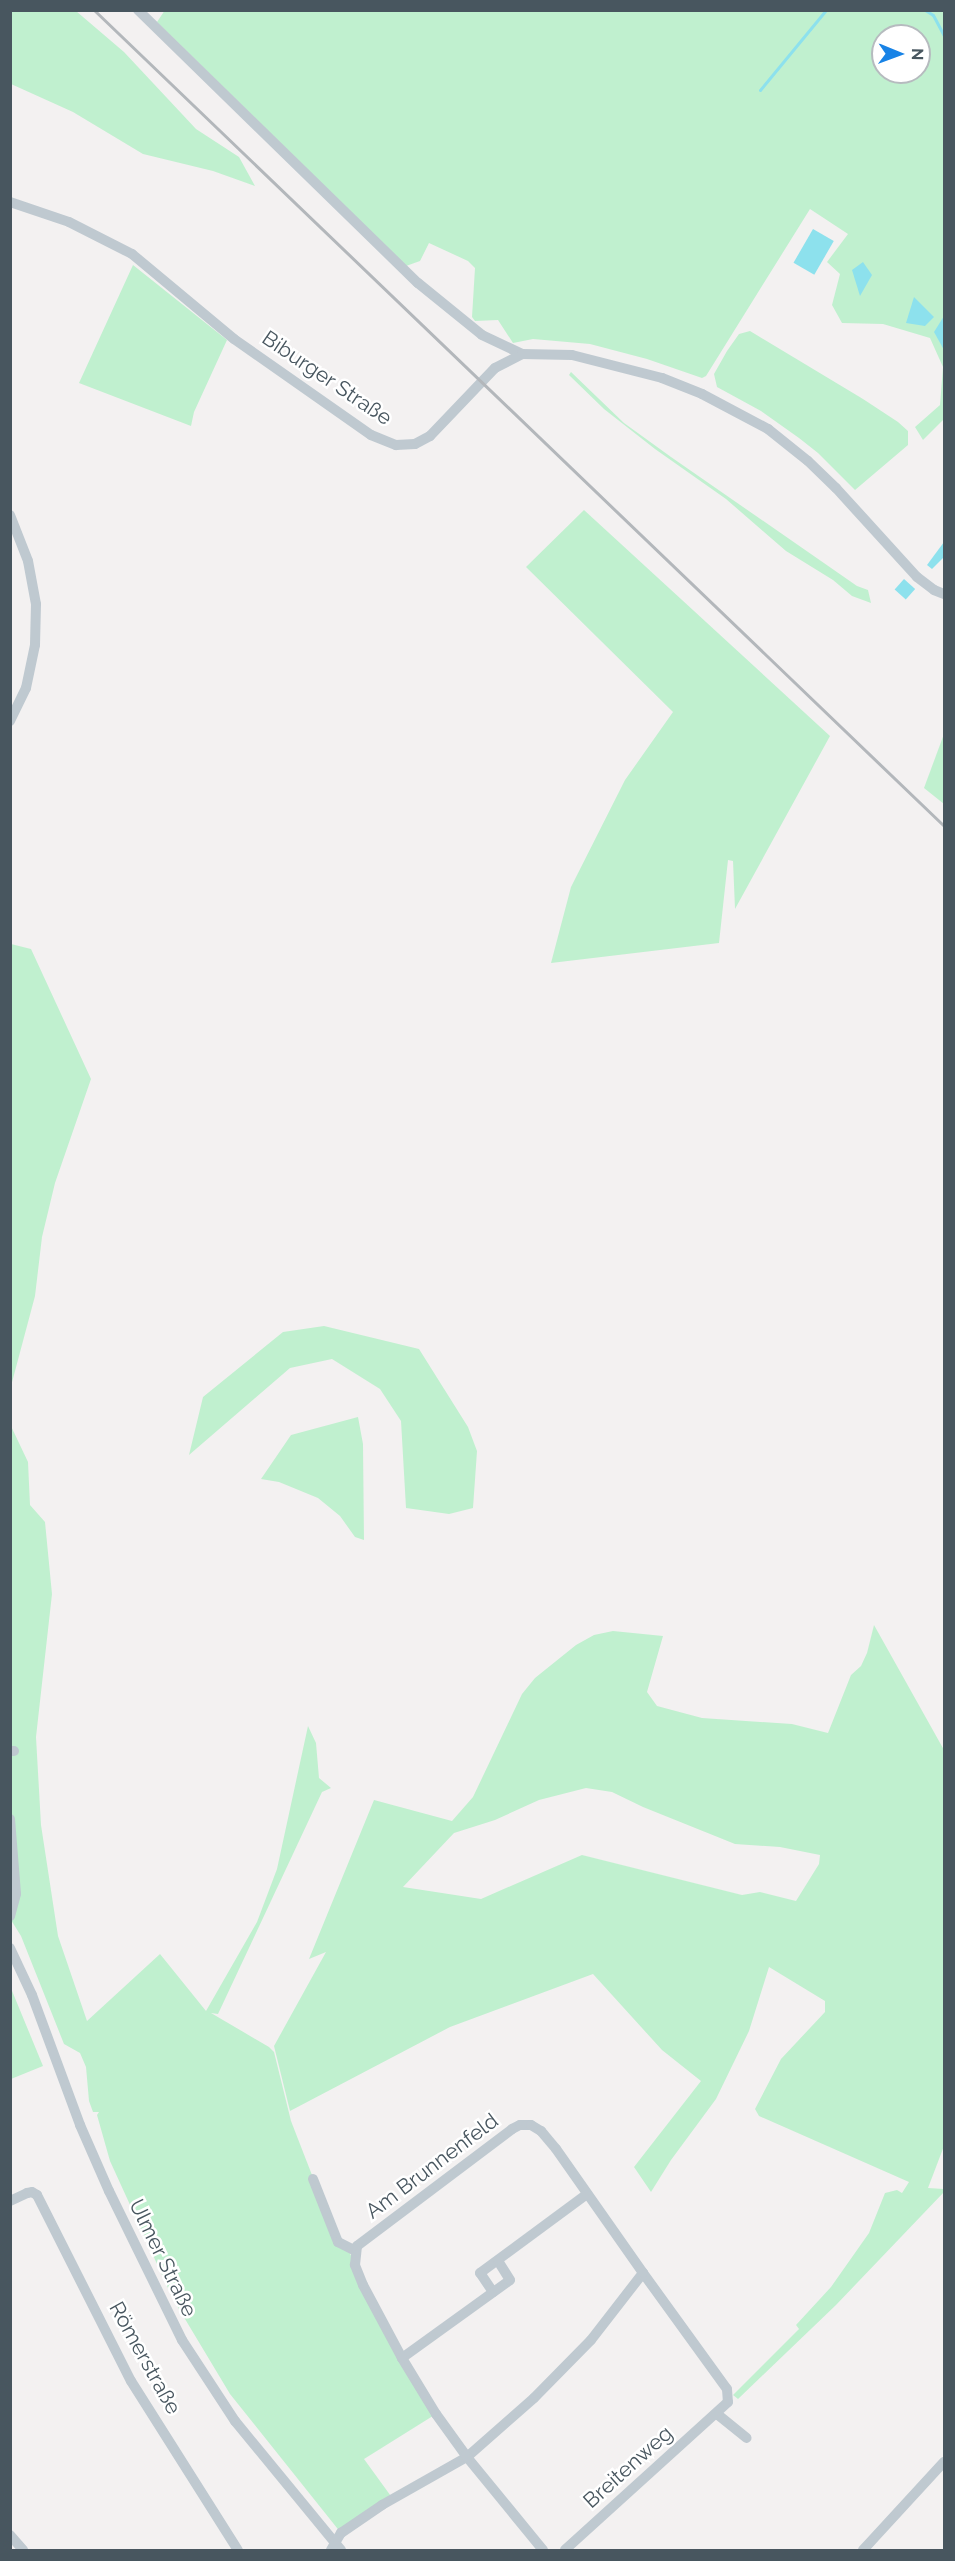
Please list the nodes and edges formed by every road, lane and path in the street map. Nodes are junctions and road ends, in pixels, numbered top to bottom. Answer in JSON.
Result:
{"nodes":[{"id":1,"x":138,"y":10,"type":"edge"},
{"id":2,"x":10,"y":202,"type":"edge"},
{"id":3,"x":522,"y":354,"type":"junction"},
{"id":4,"x":10,"y":515,"type":"edge"},
{"id":5,"x":945,"y":594,"type":"edge"},
{"id":6,"x":10,"y":721,"type":"edge"},
{"id":7,"x":10,"y":1820,"type":"edge"},
{"id":8,"x":10,"y":1916,"type":"edge"},
{"id":9,"x":10,"y":1948,"type":"edge"},
{"id":10,"x":313,"y":2180,"type":"dead end"},
{"id":11,"x":587,"y":2194,"type":"junction"},
{"id":12,"x":15,"y":2199,"type":"edge"},
{"id":13,"x":356,"y":2251,"type":"junction"},
{"id":14,"x":498,"y":2261,"type":"junction"},
{"id":15,"x":643,"y":2273,"type":"junction"},
{"id":16,"x":493,"y":2292,"type":"junction"},
{"id":17,"x":402,"y":2358,"type":"junction"},
{"id":18,"x":728,"y":2402,"type":"joint"},
{"id":19,"x":717,"y":2414,"type":"junction"},
{"id":20,"x":747,"y":2438,"type":"dead end"},
{"id":21,"x":467,"y":2457,"type":"junction"},
{"id":22,"x":945,"y":2462,"type":"edge"},
{"id":23,"x":10,"y":2535,"type":"edge"},
{"id":24,"x":336,"y":2548,"type":"edge"},
{"id":25,"x":19,"y":2549,"type":"edge"},
{"id":26,"x":238,"y":2550,"type":"edge"},
{"id":27,"x":543,"y":2550,"type":"edge"},
{"id":28,"x":566,"y":2550,"type":"edge"},
{"id":29,"x":863,"y":2550,"type":"edge"}],
"edges":[{"from":1,"to":3,"type":"street"},
{"from":2,"to":3,"type":"street","name":"Biburger Straße"},
{"from":3,"to":5,"type":"street","name":"Biburger Straße"},
{"from":4,"to":6,"type":"street"},
{"from":7,"to":8,"type":"street"},
{"from":9,"to":24,"type":"street","name":"Ulmer Straße"},
{"from":10,"to":13,"type":"street"},
{"from":11,"to":13,"type":"street","name":"Am Brunnenfeld"},
{"from":11,"to":14,"type":"street"},
{"from":11,"to":15,"type":"street","name":"Am Brunnenfeld"},
{"from":12,"to":26,"type":"street","name":"Römerstraße"},
{"from":13,"to":17,"type":"street"},
{"from":14,"to":16,"type":"street"},
{"from":14,"to":16,"type":"street"},
{"from":15,"to":18,"type":"street","name":"Am Brunnenfeld"},
{"from":15,"to":21,"type":"street"},
{"from":16,"to":17,"type":"street"},
{"from":17,"to":21,"type":"street"},
{"from":18,"to":19,"type":"street","name":"Breitenweg"},
{"from":19,"to":20,"type":"street"},
{"from":19,"to":28,"type":"street","name":"Breitenweg"},
{"from":21,"to":24,"type":"street"},
{"from":21,"to":27,"type":"street"},
{"from":22,"to":29,"type":"street"},
{"from":23,"to":25,"type":"street"}]}
